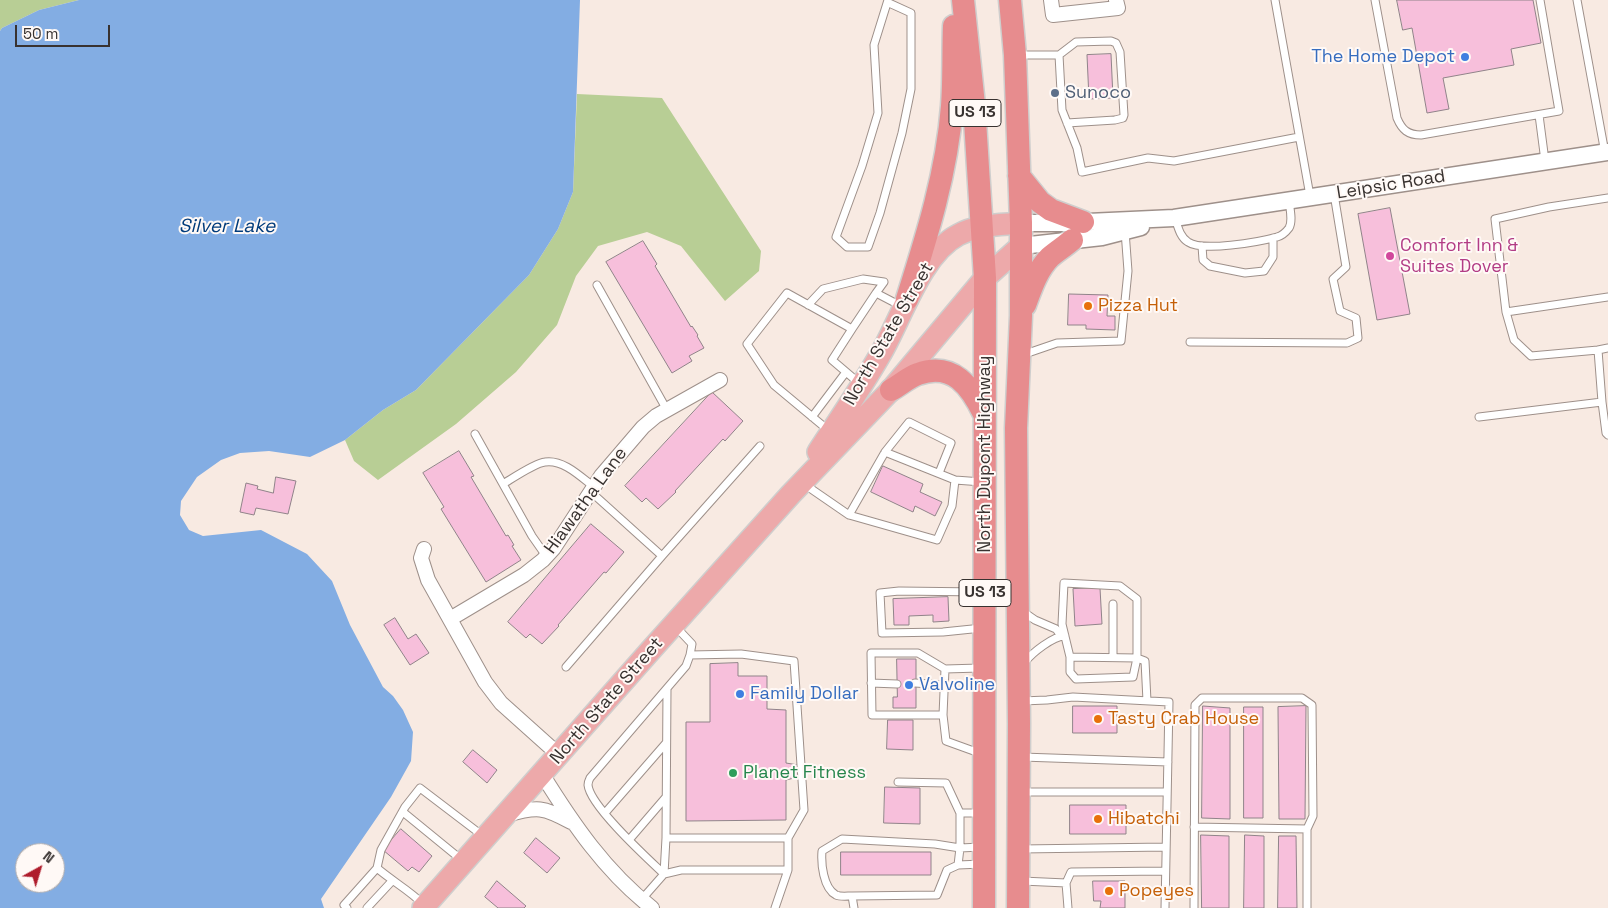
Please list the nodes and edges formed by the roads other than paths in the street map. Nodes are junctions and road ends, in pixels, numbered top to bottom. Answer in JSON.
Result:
{"nodes":[{"id":1,"x":955,"y":0,"type":"edge"},
{"id":2,"x":963,"y":0,"type":"edge"},
{"id":3,"x":1010,"y":0,"type":"edge"},
{"id":4,"x":1051,"y":0,"type":"edge"},
{"id":5,"x":1116,"y":0,"type":"edge"},
{"id":6,"x":1275,"y":0,"type":"edge"},
{"id":7,"x":1375,"y":0,"type":"edge"},
{"id":8,"x":1540,"y":0,"type":"edge"},
{"id":9,"x":1577,"y":0,"type":"edge"},
{"id":10,"x":889,"y":1,"type":"edge"},
{"id":11,"x":1059,"y":54,"type":"junction"},
{"id":12,"x":1015,"y":55,"type":"junction"},
{"id":13,"x":1539,"y":114,"type":"junction"},
{"id":14,"x":1066,"y":123,"type":"junction"},
{"id":15,"x":1299,"y":137,"type":"junction"},
{"id":16,"x":1606,"y":153,"type":"edge"},
{"id":17,"x":1546,"y":162,"type":"junction"},
{"id":18,"x":1019,"y":176,"type":"junction"},
{"id":19,"x":1334,"y":194,"type":"junction"},
{"id":20,"x":1310,"y":198,"type":"junction"},
{"id":21,"x":1608,"y":198,"type":"edge"},
{"id":22,"x":1289,"y":201,"type":"junction"},
{"id":23,"x":1174,"y":218,"type":"junction"},
{"id":24,"x":1021,"y":223,"type":"junction"},
{"id":25,"x":981,"y":226,"type":"junction"},
{"id":26,"x":1125,"y":230,"type":"junction"},
{"id":27,"x":1077,"y":231,"type":"junction"},
{"id":28,"x":1273,"y":238,"type":"junction"},
{"id":29,"x":1021,"y":246,"type":"junction"},
{"id":30,"x":1202,"y":246,"type":"junction"},
{"id":31,"x":985,"y":278,"type":"junction"},
{"id":32,"x":598,"y":284,"type":"dead end"},
{"id":33,"x":876,"y":294,"type":"junction"},
{"id":34,"x":1608,"y":297,"type":"edge"},
{"id":35,"x":906,"y":303,"type":"junction"},
{"id":36,"x":808,"y":305,"type":"junction"},
{"id":37,"x":1506,"y":312,"type":"junction"},
{"id":38,"x":1021,"y":316,"type":"junction"},
{"id":39,"x":852,"y":330,"type":"junction"},
{"id":40,"x":1190,"y":342,"type":"dead end"},
{"id":41,"x":1608,"y":348,"type":"edge"},
{"id":42,"x":985,"y":350,"type":"junction"},
{"id":43,"x":1598,"y":350,"type":"junction"},
{"id":44,"x":1019,"y":356,"type":"junction"},
{"id":45,"x":854,"y":378,"type":"junction"},
{"id":46,"x":720,"y":380,"type":"dead end"},
{"id":47,"x":891,"y":390,"type":"junction"},
{"id":48,"x":1602,"y":402,"type":"junction"},
{"id":49,"x":667,"y":410,"type":"junction"},
{"id":50,"x":985,"y":416,"type":"junction"},
{"id":51,"x":812,"y":417,"type":"junction"},
{"id":52,"x":1479,"y":417,"type":"dead end"},
{"id":53,"x":1016,"y":428,"type":"junction"},
{"id":54,"x":831,"y":432,"type":"junction"},
{"id":55,"x":475,"y":434,"type":"dead end"},
{"id":56,"x":1608,"y":435,"type":"edge"},
{"id":57,"x":760,"y":446,"type":"dead end"},
{"id":58,"x":886,"y":452,"type":"junction"},
{"id":59,"x":939,"y":473,"type":"junction"},
{"id":60,"x":955,"y":480,"type":"junction"},
{"id":61,"x":985,"y":482,"type":"junction"},
{"id":62,"x":503,"y":484,"type":"junction"},
{"id":63,"x":796,"y":488,"type":"junction"},
{"id":64,"x":592,"y":490,"type":"junction"},
{"id":65,"x":849,"y":515,"type":"junction"},
{"id":66,"x":424,"y":549,"type":"dead end"},
{"id":67,"x":546,"y":556,"type":"junction"},
{"id":68,"x":662,"y":556,"type":"junction"},
{"id":69,"x":985,"y":592,"type":"junction"},
{"id":70,"x":1113,"y":604,"type":"dead end"},
{"id":71,"x":1018,"y":608,"type":"junction"},
{"id":72,"x":450,"y":619,"type":"junction"},
{"id":73,"x":674,"y":625,"type":"junction"},
{"id":74,"x":985,"y":628,"type":"junction"},
{"id":75,"x":1063,"y":636,"type":"junction"},
{"id":76,"x":690,"y":655,"type":"junction"},
{"id":77,"x":1070,"y":657,"type":"junction"},
{"id":78,"x":1113,"y":657,"type":"junction"},
{"id":79,"x":1137,"y":658,"type":"junction"},
{"id":80,"x":566,"y":667,"type":"dead end"},
{"id":81,"x":985,"y":668,"type":"junction"},
{"id":82,"x":945,"y":669,"type":"junction"},
{"id":83,"x":1019,"y":670,"type":"junction"},
{"id":84,"x":871,"y":683,"type":"junction"},
{"id":85,"x":897,"y":684,"type":"dead end"},
{"id":86,"x":916,"y":684,"type":"dead end"},
{"id":87,"x":944,"y":685,"type":"junction"},
{"id":88,"x":667,"y":689,"type":"junction"},
{"id":89,"x":1019,"y":701,"type":"junction"},
{"id":90,"x":1147,"y":701,"type":"junction"},
{"id":91,"x":943,"y":715,"type":"junction"},
{"id":92,"x":666,"y":743,"type":"junction"},
{"id":93,"x":559,"y":755,"type":"junction"},
{"id":94,"x":985,"y":755,"type":"junction"},
{"id":95,"x":1019,"y":757,"type":"junction"},
{"id":96,"x":1168,"y":762,"type":"junction"},
{"id":97,"x":542,"y":774,"type":"junction"},
{"id":98,"x":898,"y":782,"type":"dead end"},
{"id":99,"x":1019,"y":792,"type":"junction"},
{"id":100,"x":1167,"y":792,"type":"junction"},
{"id":101,"x":666,"y":797,"type":"junction"},
{"id":102,"x":403,"y":812,"type":"junction"},
{"id":103,"x":605,"y":813,"type":"junction"},
{"id":104,"x":984,"y":813,"type":"junction"},
{"id":105,"x":960,"y":814,"type":"junction"},
{"id":106,"x":506,"y":815,"type":"junction"},
{"id":107,"x":572,"y":822,"type":"junction"},
{"id":108,"x":1194,"y":826,"type":"junction"},
{"id":109,"x":1307,"y":829,"type":"junction"},
{"id":110,"x":486,"y":838,"type":"junction"},
{"id":111,"x":666,"y":838,"type":"junction"},
{"id":112,"x":788,"y":838,"type":"junction"},
{"id":113,"x":629,"y":840,"type":"junction"},
{"id":114,"x":1166,"y":847,"type":"junction"},
{"id":115,"x":960,"y":848,"type":"junction"},
{"id":116,"x":1018,"y":849,"type":"junction"},
{"id":117,"x":984,"y":855,"type":"junction"},
{"id":118,"x":464,"y":862,"type":"junction"},
{"id":119,"x":958,"y":865,"type":"junction"},
{"id":120,"x":377,"y":868,"type":"junction"},
{"id":121,"x":788,"y":870,"type":"junction"},
{"id":122,"x":1165,"y":871,"type":"junction"},
{"id":123,"x":664,"y":874,"type":"junction"},
{"id":124,"x":1018,"y":880,"type":"junction"},
{"id":125,"x":392,"y":881,"type":"junction"},
{"id":126,"x":1066,"y":882,"type":"junction"},
{"id":127,"x":852,"y":896,"type":"junction"},
{"id":128,"x":646,"y":905,"type":"edge"},
{"id":129,"x":425,"y":907,"type":"edge"},
{"id":130,"x":347,"y":908,"type":"edge"},
{"id":131,"x":367,"y":908,"type":"edge"},
{"id":132,"x":775,"y":908,"type":"edge"},
{"id":133,"x":854,"y":908,"type":"edge"},
{"id":134,"x":984,"y":908,"type":"edge"},
{"id":135,"x":1018,"y":908,"type":"edge"},
{"id":136,"x":1068,"y":908,"type":"edge"},
{"id":137,"x":1165,"y":908,"type":"edge"},
{"id":138,"x":1194,"y":908,"type":"edge"},
{"id":139,"x":1307,"y":908,"type":"edge"}],
"edges":[{"from":1,"to":35,"type":"highway"},
{"from":2,"to":25,"type":"highway","name":"North Dupont Highway","number":"US 13"},
{"from":3,"to":12,"type":"highway","name":"North Dupont Highway","number":"US 13"},
{"from":4,"to":5,"type":"street"},
{"from":6,"to":15,"type":"lane"},
{"from":7,"to":13,"type":"lane"},
{"from":8,"to":13,"type":"lane"},
{"from":9,"to":16,"type":"lane"},
{"from":10,"to":10,"type":"lane"},
{"from":11,"to":12,"type":"lane"},
{"from":11,"to":14,"type":"lane"},
{"from":11,"to":14,"type":"lane"},
{"from":12,"to":18,"type":"highway","name":"North Dupont Highway","number":"US 13"},
{"from":13,"to":17,"type":"lane"},
{"from":14,"to":15,"type":"lane"},
{"from":15,"to":20,"type":"lane"},
{"from":16,"to":17,"type":"street","name":"Leipsic Road"},
{"from":17,"to":19,"type":"street","name":"Leipsic Road"},
{"from":18,"to":24,"type":"highway","name":"North Dupont Highway","number":"US 13"},
{"from":18,"to":27,"type":"highway"},
{"from":19,"to":20,"type":"street","name":"Leipsic Road"},
{"from":19,"to":40,"type":"lane"},
{"from":20,"to":22,"type":"street","name":"Leipsic Road"},
{"from":21,"to":37,"type":"lane"},
{"from":22,"to":23,"type":"street","name":"Leipsic Road"},
{"from":22,"to":28,"type":"lane"},
{"from":23,"to":26,"type":"street","name":"Leipsic Road"},
{"from":23,"to":27,"type":"street","name":"Leipsic Road"},
{"from":23,"to":30,"type":"lane"},
{"from":24,"to":25,"type":"main road","name":"North State Street"},
{"from":24,"to":27,"type":"street","name":"Leipsic Road"},
{"from":24,"to":29,"type":"highway","name":"North Dupont Highway","number":"US 13"},
{"from":25,"to":31,"type":"highway","name":"North Dupont Highway","number":"US 13"},
{"from":25,"to":35,"type":"main road","name":"North State Street"},
{"from":26,"to":27,"type":"street","name":"Leipsic Road"},
{"from":26,"to":44,"type":"lane"},
{"from":27,"to":29,"type":"street","name":"Leipsic Road"},
{"from":27,"to":38,"type":"highway"},
{"from":28,"to":30,"type":"lane"},
{"from":28,"to":30,"type":"lane"},
{"from":29,"to":31,"type":"main road","name":"North State Street"},
{"from":29,"to":38,"type":"highway","name":"North Dupont Highway","number":"US 13"},
{"from":31,"to":42,"type":"highway","name":"North Dupont Highway","number":"US 13"},
{"from":31,"to":47,"type":"main road","name":"North State Street"},
{"from":32,"to":49,"type":"lane"},
{"from":33,"to":35,"type":"lane"},
{"from":33,"to":36,"type":"lane"},
{"from":33,"to":39,"type":"lane"},
{"from":34,"to":37,"type":"lane"},
{"from":35,"to":45,"type":"main road","name":"North State Street"},
{"from":36,"to":39,"type":"lane"},
{"from":36,"to":51,"type":"lane"},
{"from":37,"to":43,"type":"lane"},
{"from":38,"to":44,"type":"highway","name":"North Dupont Highway","number":"US 13"},
{"from":39,"to":45,"type":"lane"},
{"from":41,"to":43,"type":"lane"},
{"from":42,"to":50,"type":"highway","name":"North Dupont Highway","number":"US 13"},
{"from":42,"to":53,"type":"highway"},
{"from":43,"to":48,"type":"lane"},
{"from":44,"to":53,"type":"highway","name":"North Dupont Highway","number":"US 13"},
{"from":45,"to":51,"type":"lane"},
{"from":45,"to":54,"type":"main road","name":"North State Street"},
{"from":46,"to":49,"type":"street","name":"Hiawatha Lane"},
{"from":47,"to":50,"type":"highway"},
{"from":47,"to":63,"type":"main road","name":"North State Street"},
{"from":48,"to":52,"type":"lane"},
{"from":48,"to":56,"type":"lane"},
{"from":49,"to":64,"type":"street","name":"Hiawatha Lane"},
{"from":50,"to":61,"type":"highway","name":"North Dupont Highway","number":"US 13"},
{"from":51,"to":54,"type":"lane"},
{"from":53,"to":71,"type":"highway","name":"North Dupont Highway","number":"US 13"},
{"from":54,"to":63,"type":"main road","name":"North State Street"},
{"from":55,"to":62,"type":"lane"},
{"from":57,"to":68,"type":"lane"},
{"from":58,"to":59,"type":"lane"},
{"from":58,"to":59,"type":"lane"},
{"from":58,"to":65,"type":"lane"},
{"from":59,"to":60,"type":"lane"},
{"from":60,"to":61,"type":"lane"},
{"from":60,"to":65,"type":"lane"},
{"from":61,"to":69,"type":"highway","name":"North Dupont Highway","number":"US 13"},
{"from":62,"to":64,"type":"lane"},
{"from":62,"to":67,"type":"lane"},
{"from":63,"to":65,"type":"lane"},
{"from":63,"to":73,"type":"main road","name":"North State Street"},
{"from":64,"to":67,"type":"street","name":"Hiawatha Lane"},
{"from":64,"to":68,"type":"lane"},
{"from":66,"to":72,"type":"street"},
{"from":67,"to":72,"type":"street","name":"Hiawatha Lane"},
{"from":68,"to":80,"type":"lane"},
{"from":69,"to":74,"type":"highway","name":"North Dupont Highway","number":"US 13"},
{"from":69,"to":74,"type":"lane"},
{"from":70,"to":78,"type":"lane"},
{"from":71,"to":75,"type":"lane"},
{"from":71,"to":83,"type":"highway","name":"North Dupont Highway","number":"US 13"},
{"from":72,"to":93,"type":"street"},
{"from":73,"to":76,"type":"lane"},
{"from":73,"to":93,"type":"main road","name":"North State Street"},
{"from":74,"to":81,"type":"highway","name":"North Dupont Highway","number":"US 13"},
{"from":75,"to":77,"type":"lane"},
{"from":75,"to":79,"type":"lane"},
{"from":75,"to":83,"type":"lane"},
{"from":76,"to":88,"type":"lane"},
{"from":76,"to":112,"type":"lane"},
{"from":77,"to":78,"type":"lane"},
{"from":77,"to":79,"type":"lane"},
{"from":78,"to":79,"type":"lane"},
{"from":79,"to":90,"type":"lane"},
{"from":81,"to":82,"type":"lane"},
{"from":81,"to":94,"type":"highway","name":"North Dupont Highway","number":"US 13"},
{"from":82,"to":84,"type":"lane"},
{"from":82,"to":87,"type":"lane"},
{"from":83,"to":89,"type":"highway","name":"North Dupont Highway","number":"US 13"},
{"from":84,"to":85,"type":"lane"},
{"from":84,"to":91,"type":"lane"},
{"from":86,"to":87,"type":"lane"},
{"from":87,"to":91,"type":"lane"},
{"from":88,"to":92,"type":"lane"},
{"from":88,"to":103,"type":"lane"},
{"from":89,"to":90,"type":"lane"},
{"from":89,"to":95,"type":"highway","name":"North Dupont Highway","number":"US 13"},
{"from":90,"to":96,"type":"lane"},
{"from":91,"to":94,"type":"lane"},
{"from":92,"to":101,"type":"lane"},
{"from":92,"to":103,"type":"lane"},
{"from":93,"to":97,"type":"main road","name":"North State Street"},
{"from":94,"to":104,"type":"highway","name":"North Dupont Highway","number":"US 13"},
{"from":95,"to":96,"type":"lane"},
{"from":95,"to":99,"type":"highway","name":"North Dupont Highway","number":"US 13"},
{"from":96,"to":100,"type":"lane"},
{"from":97,"to":106,"type":"main road","name":"North State Street"},
{"from":97,"to":107,"type":"street"},
{"from":98,"to":105,"type":"lane"},
{"from":99,"to":100,"type":"lane"},
{"from":99,"to":116,"type":"highway","name":"North Dupont Highway","number":"US 13"},
{"from":100,"to":114,"type":"lane"},
{"from":101,"to":111,"type":"lane"},
{"from":101,"to":113,"type":"lane"},
{"from":102,"to":110,"type":"lane"},
{"from":102,"to":118,"type":"lane"},
{"from":102,"to":120,"type":"lane"},
{"from":103,"to":113,"type":"lane"},
{"from":104,"to":105,"type":"lane"},
{"from":104,"to":117,"type":"highway","name":"North Dupont Highway","number":"US 13"},
{"from":105,"to":115,"type":"lane"},
{"from":106,"to":107,"type":"street"},
{"from":106,"to":110,"type":"main road","name":"North State Street"},
{"from":107,"to":128,"type":"street"},
{"from":108,"to":109,"type":"lane"},
{"from":108,"to":109,"type":"lane"},
{"from":108,"to":138,"type":"lane"},
{"from":109,"to":139,"type":"lane"},
{"from":110,"to":118,"type":"main road","name":"North State Street"},
{"from":111,"to":112,"type":"lane"},
{"from":111,"to":123,"type":"lane"},
{"from":112,"to":121,"type":"lane"},
{"from":113,"to":123,"type":"lane"},
{"from":114,"to":116,"type":"lane"},
{"from":114,"to":122,"type":"lane"},
{"from":115,"to":117,"type":"lane"},
{"from":115,"to":119,"type":"lane"},
{"from":115,"to":127,"type":"lane"},
{"from":116,"to":124,"type":"highway","name":"North Dupont Highway","number":"US 13"},
{"from":117,"to":119,"type":"lane"},
{"from":117,"to":134,"type":"highway","name":"North Dupont Highway","number":"US 13"},
{"from":118,"to":129,"type":"main road","name":"North State Street"},
{"from":119,"to":127,"type":"lane"},
{"from":120,"to":125,"type":"lane"},
{"from":120,"to":130,"type":"lane"},
{"from":121,"to":123,"type":"lane"},
{"from":121,"to":132,"type":"lane"},
{"from":122,"to":126,"type":"lane"},
{"from":122,"to":137,"type":"lane"},
{"from":123,"to":128,"type":"lane"},
{"from":124,"to":126,"type":"lane"},
{"from":124,"to":135,"type":"highway","name":"North Dupont Highway","number":"US 13"},
{"from":125,"to":129,"type":"lane"},
{"from":125,"to":131,"type":"lane"},
{"from":126,"to":136,"type":"lane"},
{"from":127,"to":133,"type":"lane"}]}
